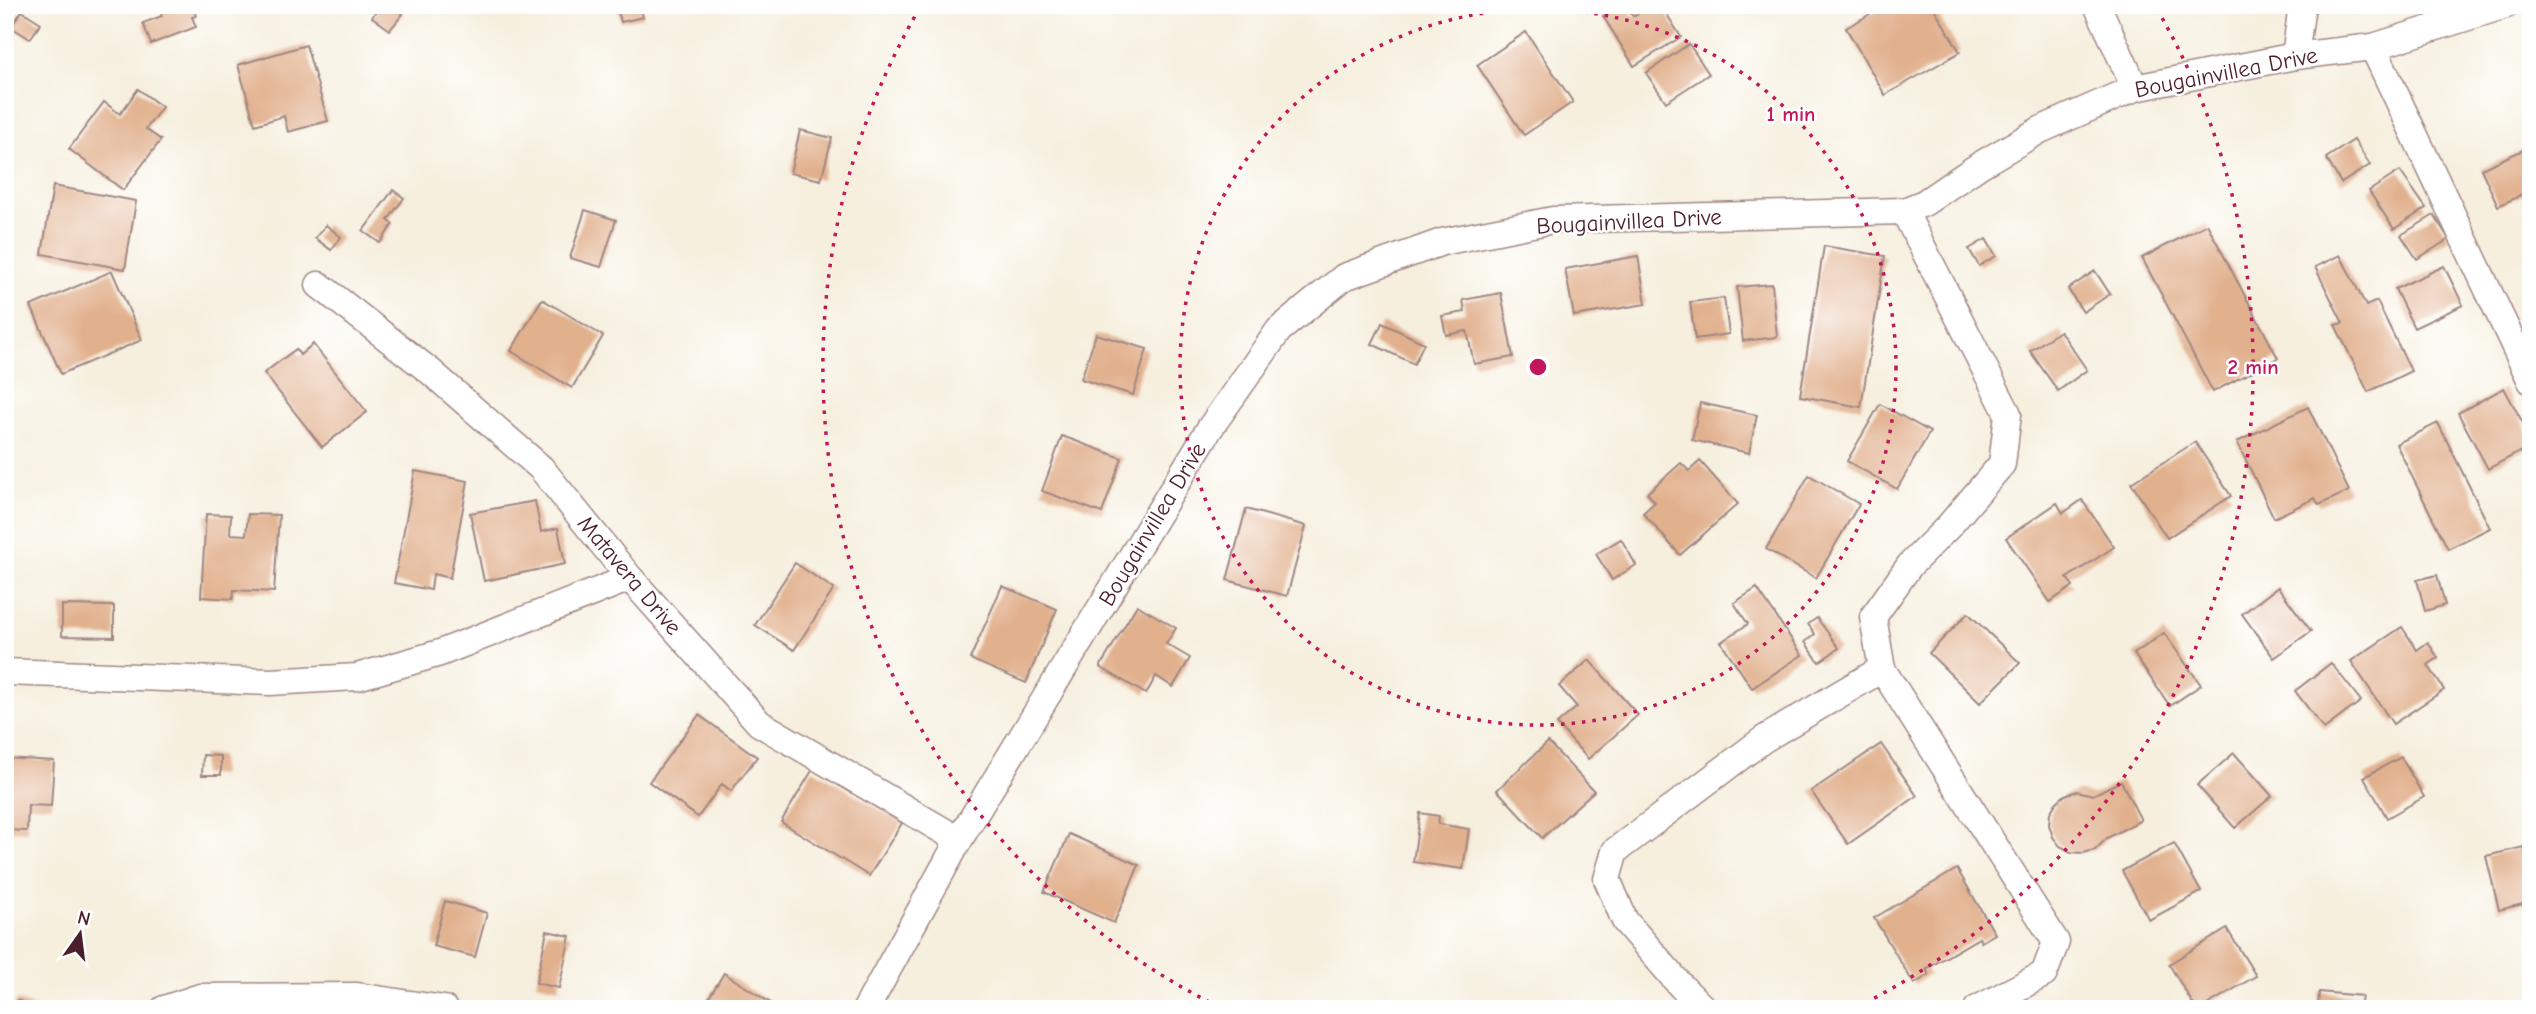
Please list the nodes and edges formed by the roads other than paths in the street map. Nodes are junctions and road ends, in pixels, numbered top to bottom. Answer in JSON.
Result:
{"nodes":[{"id":1,"x":2097,"y":5,"type":"edge"},
{"id":2,"x":2302,"y":5,"type":"edge"},
{"id":3,"x":2506,"y":5,"type":"edge"},
{"id":4,"x":2373,"y":47,"type":"junction"},
{"id":5,"x":2295,"y":56,"type":"junction"},
{"id":6,"x":2135,"y":88,"type":"junction"},
{"id":7,"x":1904,"y":211,"type":"junction"},
{"id":8,"x":318,"y":285,"type":"dead end"},
{"id":9,"x":2531,"y":381,"type":"edge"},
{"id":10,"x":630,"y":578,"type":"junction"},
{"id":11,"x":1882,"y":669,"type":"junction"},
{"id":12,"x":5,"y":671,"type":"edge"},
{"id":13,"x":959,"y":840,"type":"junction"},
{"id":14,"x":164,"y":1009,"type":"edge"},
{"id":15,"x":444,"y":1009,"type":"edge"},
{"id":16,"x":866,"y":1009,"type":"edge"},
{"id":17,"x":1704,"y":1009,"type":"edge"},
{"id":18,"x":1978,"y":1009,"type":"edge"}],
"edges":[{"from":1,"to":6,"type":"street"},
{"from":2,"to":5,"type":"street"},
{"from":3,"to":4,"type":"street","name":"Bougainvillea Drive"},
{"from":4,"to":5,"type":"street","name":"Bougainvillea Drive"},
{"from":4,"to":9,"type":"street"},
{"from":5,"to":6,"type":"street","name":"Bougainvillea Drive"},
{"from":6,"to":7,"type":"street","name":"Bougainvillea Drive"},
{"from":7,"to":11,"type":"street"},
{"from":7,"to":13,"type":"street","name":"Bougainvillea Drive"},
{"from":8,"to":10,"type":"street","name":"Matavera Drive"},
{"from":10,"to":12,"type":"street"},
{"from":10,"to":13,"type":"street","name":"Matavera Drive"},
{"from":11,"to":17,"type":"street"},
{"from":11,"to":18,"type":"street"},
{"from":13,"to":16,"type":"street","name":"Bougainvillea Drive"},
{"from":14,"to":15,"type":"street"}]}
